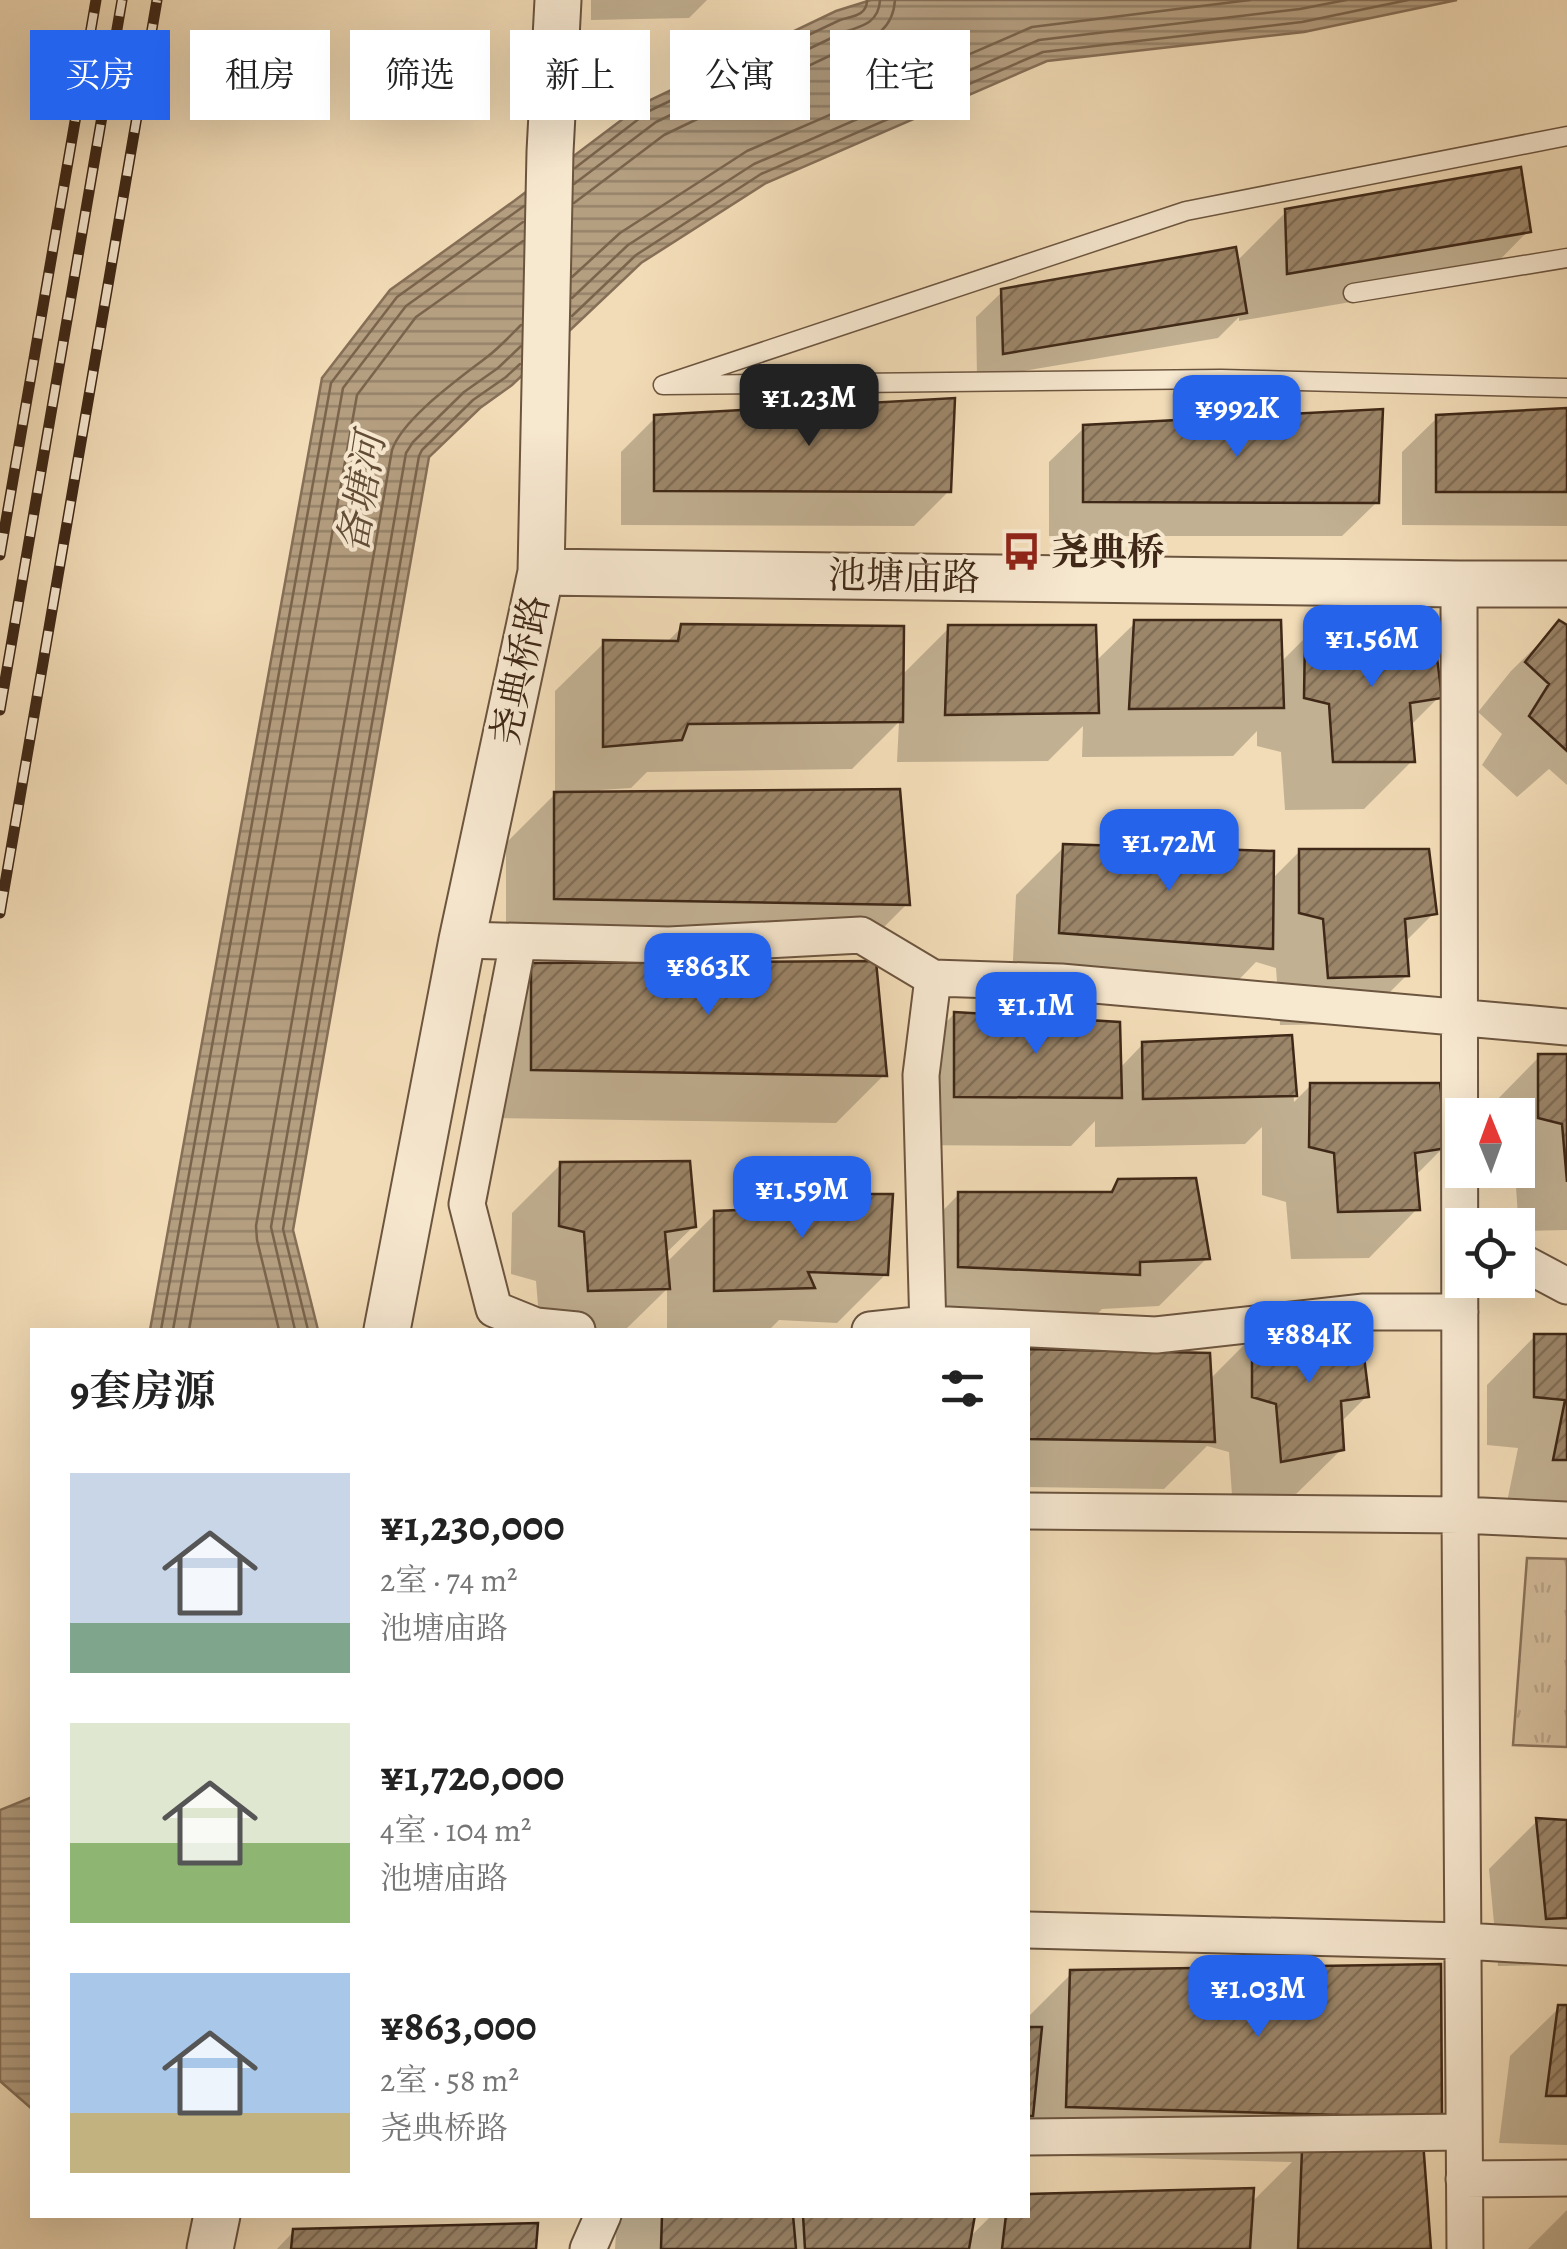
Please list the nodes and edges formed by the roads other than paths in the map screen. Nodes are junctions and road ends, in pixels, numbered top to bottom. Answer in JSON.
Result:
{"nodes":[{"id":1,"x":558,"y":0,"type":"edge"},
{"id":2,"x":1567,"y":136,"type":"edge"},
{"id":3,"x":1567,"y":258,"type":"edge"},
{"id":4,"x":1353,"y":293,"type":"dead end"},
{"id":5,"x":1567,"y":388,"type":"edge"},
{"id":6,"x":540,"y":572,"type":"junction"},
{"id":7,"x":1459,"y":584,"type":"junction"},
{"id":8,"x":1567,"y":584,"type":"edge"},
{"id":9,"x":462,"y":940,"type":"junction"},
{"id":10,"x":518,"y":942,"type":"junction"},
{"id":11,"x":933,"y":978,"type":"junction"},
{"id":12,"x":1459,"y":1017,"type":"junction"},
{"id":13,"x":1567,"y":1027,"type":"edge"},
{"id":14,"x":1461,"y":1208,"type":"edge"},
{"id":15,"x":1535,"y":1269,"type":"edge"},
{"id":16,"x":1567,"y":1286,"type":"edge"},
{"id":17,"x":1460,"y":1298,"type":"edge"},
{"id":18,"x":1460,"y":1312,"type":"junction"},
{"id":19,"x":927,"y":1327,"type":"edge"},
{"id":20,"x":387,"y":1328,"type":"edge"},
{"id":21,"x":556,"y":1328,"type":"edge"},
{"id":22,"x":952,"y":1328,"type":"edge"},
{"id":23,"x":1030,"y":1331,"type":"edge"},
{"id":24,"x":1030,"y":1511,"type":"edge"},
{"id":25,"x":1460,"y":1515,"type":"junction"},
{"id":26,"x":1567,"y":1520,"type":"edge"},
{"id":27,"x":1030,"y":1930,"type":"edge"},
{"id":28,"x":1463,"y":1942,"type":"junction"},
{"id":29,"x":1567,"y":1947,"type":"edge"},
{"id":30,"x":1464,"y":2132,"type":"junction"},
{"id":31,"x":1030,"y":2137,"type":"edge"},
{"id":32,"x":1567,"y":2178,"type":"edge"},
{"id":33,"x":1464,"y":2179,"type":"junction"},
{"id":34,"x":216,"y":2218,"type":"edge"},
{"id":35,"x":603,"y":2218,"type":"edge"},
{"id":36,"x":210,"y":2249,"type":"edge"},
{"id":37,"x":588,"y":2249,"type":"edge"},
{"id":38,"x":1465,"y":2249,"type":"edge"}],
"edges":[{"from":1,"to":6,"type":"street","name":"尧典桥路"},
{"from":2,"to":5,"type":"lane"},
{"from":3,"to":4,"type":"lane"},
{"from":6,"to":7,"type":"street","name":"池塘庙路"},
{"from":6,"to":9,"type":"street","name":"尧典桥路"},
{"from":7,"to":8,"type":"street","name":"池塘庙路"},
{"from":7,"to":12,"type":"street"},
{"from":9,"to":10,"type":"street"},
{"from":9,"to":20,"type":"street","name":"尧典桥路"},
{"from":10,"to":11,"type":"street"},
{"from":10,"to":21,"type":"street"},
{"from":11,"to":12,"type":"street"},
{"from":11,"to":19,"type":"street"},
{"from":12,"to":13,"type":"street"},
{"from":12,"to":14,"type":"street"},
{"from":15,"to":16,"type":"street"},
{"from":17,"to":18,"type":"street"},
{"from":18,"to":23,"type":"street"},
{"from":18,"to":25,"type":"street"},
{"from":19,"to":22,"type":"street"},
{"from":24,"to":25,"type":"street"},
{"from":25,"to":26,"type":"street"},
{"from":25,"to":28,"type":"street"},
{"from":27,"to":28,"type":"street"},
{"from":28,"to":29,"type":"street"},
{"from":28,"to":30,"type":"street"},
{"from":30,"to":31,"type":"street"},
{"from":30,"to":33,"type":"street"},
{"from":32,"to":33,"type":"street"},
{"from":33,"to":38,"type":"street"},
{"from":34,"to":36,"type":"street"},
{"from":35,"to":37,"type":"street"}]}
